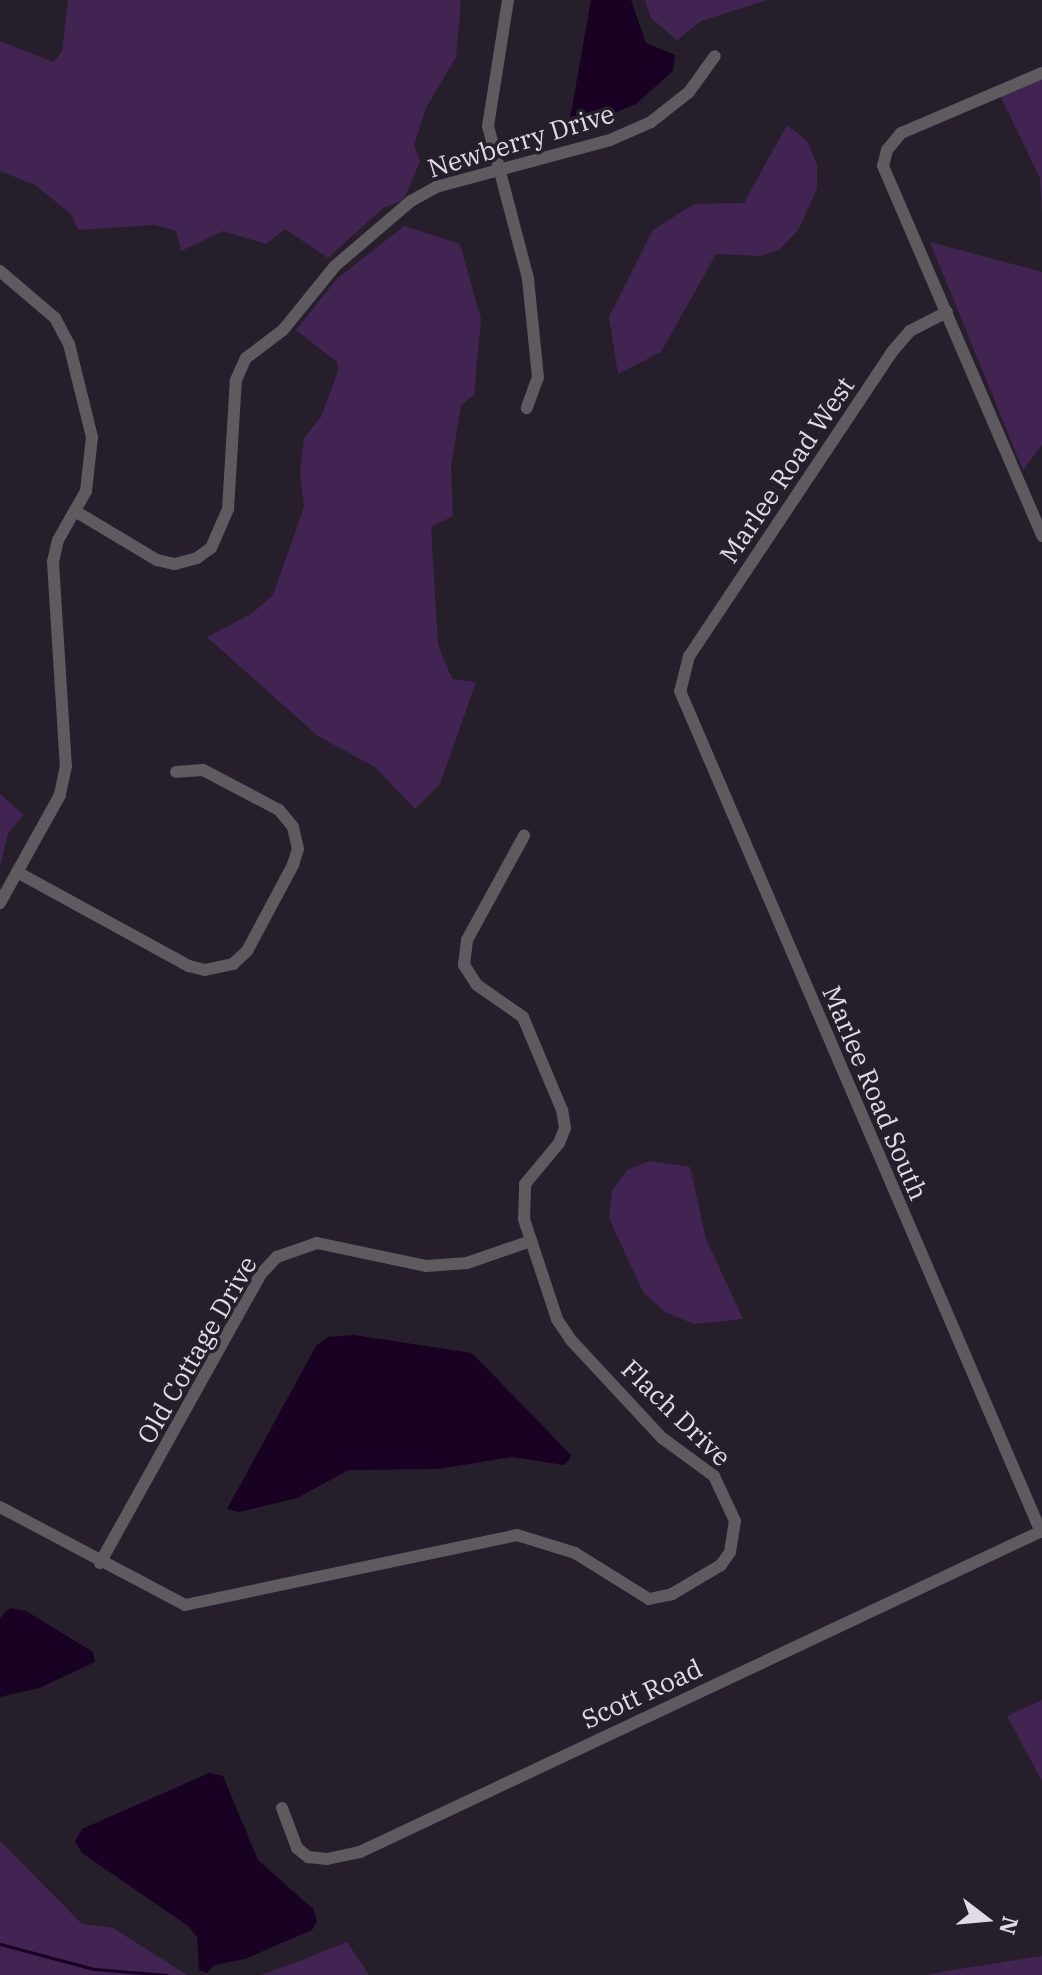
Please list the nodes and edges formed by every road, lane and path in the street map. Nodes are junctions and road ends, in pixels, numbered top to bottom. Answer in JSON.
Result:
{"nodes":[{"id":1,"x":508,"y":0,"type":"edge"},
{"id":2,"x":715,"y":56,"type":"dead end"},
{"id":3,"x":1042,"y":73,"type":"edge"},
{"id":4,"x":497,"y":170,"type":"junction"},
{"id":5,"x":0,"y":271,"type":"edge"},
{"id":6,"x":947,"y":312,"type":"junction"},
{"id":7,"x":527,"y":408,"type":"dead end"},
{"id":8,"x":75,"y":511,"type":"junction"},
{"id":9,"x":1042,"y":536,"type":"edge"},
{"id":10,"x":682,"y":670,"type":"joint"},
{"id":11,"x":176,"y":772,"type":"dead end"},
{"id":12,"x":524,"y":836,"type":"dead end"},
{"id":13,"x":17,"y":872,"type":"junction"},
{"id":14,"x":0,"y":903,"type":"edge"},
{"id":15,"x":531,"y":1241,"type":"junction"},
{"id":16,"x":0,"y":1507,"type":"edge"},
{"id":17,"x":1041,"y":1531,"type":"edge"},
{"id":18,"x":100,"y":1563,"type":"junction"},
{"id":19,"x":282,"y":1808,"type":"dead end"}],
"edges":[{"from":1,"to":4,"type":"street"},
{"from":2,"to":4,"type":"street","name":"Newberry Drive"},
{"from":3,"to":6,"type":"street"},
{"from":4,"to":7,"type":"street"},
{"from":4,"to":8,"type":"street","name":"Newberry Drive"},
{"from":5,"to":8,"type":"street"},
{"from":6,"to":9,"type":"street"},
{"from":6,"to":10,"type":"street","name":"Marlee Road West"},
{"from":8,"to":13,"type":"street"},
{"from":10,"to":17,"type":"street","name":"Marlee Road South"},
{"from":11,"to":13,"type":"street"},
{"from":12,"to":15,"type":"street","name":"Flach Drive"},
{"from":13,"to":14,"type":"street"},
{"from":15,"to":18,"type":"street","name":"Old Cottage Drive"},
{"from":15,"to":18,"type":"street","name":"Flach Drive"},
{"from":16,"to":18,"type":"street","name":"Flach Drive"},
{"from":17,"to":19,"type":"street","name":"Scott Road"}]}
